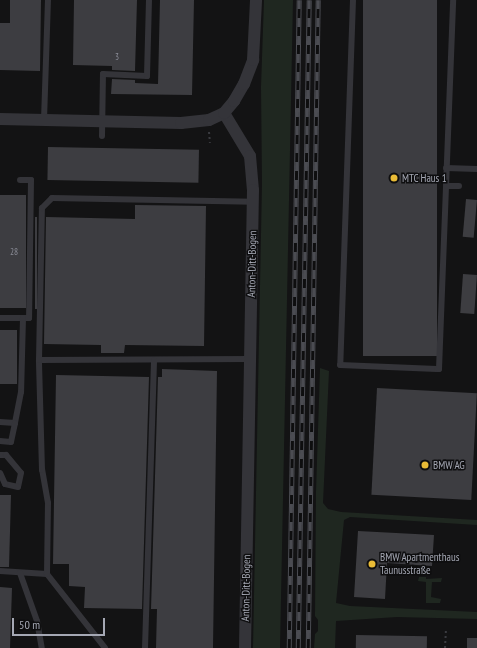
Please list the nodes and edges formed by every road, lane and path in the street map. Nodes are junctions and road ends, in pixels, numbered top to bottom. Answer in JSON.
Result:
{"nodes":[{"id":1,"x":48,"y":0,"type":"edge"},
{"id":2,"x":148,"y":0,"type":"edge"},
{"id":3,"x":256,"y":0,"type":"edge"},
{"id":4,"x":353,"y":0,"type":"edge"},
{"id":5,"x":453,"y":0,"type":"edge"},
{"id":6,"x":224,"y":113,"type":"junction"},
{"id":7,"x":0,"y":119,"type":"edge"},
{"id":8,"x":44,"y":120,"type":"junction"},
{"id":9,"x":102,"y":121,"type":"junction"},
{"id":10,"x":102,"y":136,"type":"dead end"},
{"id":11,"x":446,"y":168,"type":"junction"},
{"id":12,"x":477,"y":169,"type":"edge"},
{"id":13,"x":20,"y":180,"type":"dead end"},
{"id":14,"x":446,"y":186,"type":"junction"},
{"id":15,"x":459,"y":186,"type":"dead end"},
{"id":16,"x":253,"y":202,"type":"junction"},
{"id":17,"x":0,"y":318,"type":"edge"},
{"id":18,"x":23,"y":318,"type":"junction"},
{"id":19,"x":250,"y":359,"type":"junction"},
{"id":20,"x":39,"y":360,"type":"junction"},
{"id":21,"x":154,"y":360,"type":"junction"},
{"id":22,"x":0,"y":422,"type":"edge"},
{"id":23,"x":15,"y":423,"type":"junction"},
{"id":24,"x":0,"y":442,"type":"edge"},
{"id":25,"x":0,"y":455,"type":"edge"},
{"id":26,"x":0,"y":474,"type":"edge"},
{"id":27,"x":0,"y":571,"type":"edge"},
{"id":28,"x":20,"y":573,"type":"junction"},
{"id":29,"x":47,"y":574,"type":"junction"},
{"id":30,"x":446,"y":629,"type":"dead end"},
{"id":31,"x":42,"y":648,"type":"edge"},
{"id":32,"x":105,"y":648,"type":"edge"},
{"id":33,"x":145,"y":648,"type":"edge"},
{"id":34,"x":245,"y":648,"type":"edge"},
{"id":35,"x":445,"y":648,"type":"edge"}],
"edges":[{"from":1,"to":8,"type":"lane"},
{"from":2,"to":9,"type":"lane"},
{"from":3,"to":6,"type":"street"},
{"from":4,"to":14,"type":"lane"},
{"from":5,"to":11,"type":"lane"},
{"from":6,"to":9,"type":"street"},
{"from":6,"to":16,"type":"street","name":"Anton-Ditt-Bogen"},
{"from":7,"to":8,"type":"street"},
{"from":8,"to":9,"type":"street"},
{"from":9,"to":10,"type":"lane"},
{"from":11,"to":12,"type":"lane"},
{"from":11,"to":14,"type":"lane"},
{"from":13,"to":18,"type":"lane"},
{"from":14,"to":15,"type":"lane"},
{"from":16,"to":19,"type":"street","name":"Anton-Ditt-Bogen"},
{"from":16,"to":20,"type":"lane"},
{"from":17,"to":18,"type":"lane"},
{"from":18,"to":23,"type":"lane"},
{"from":19,"to":21,"type":"lane"},
{"from":19,"to":34,"type":"street","name":"Anton-Ditt-Bogen"},
{"from":20,"to":21,"type":"lane"},
{"from":20,"to":29,"type":"lane"},
{"from":21,"to":33,"type":"lane"},
{"from":22,"to":23,"type":"lane"},
{"from":23,"to":24,"type":"lane"},
{"from":25,"to":26,"type":"lane"},
{"from":27,"to":28,"type":"lane"},
{"from":28,"to":29,"type":"lane"},
{"from":28,"to":31,"type":"lane"},
{"from":29,"to":32,"type":"lane"},
{"from":30,"to":35,"type":"path"}]}
